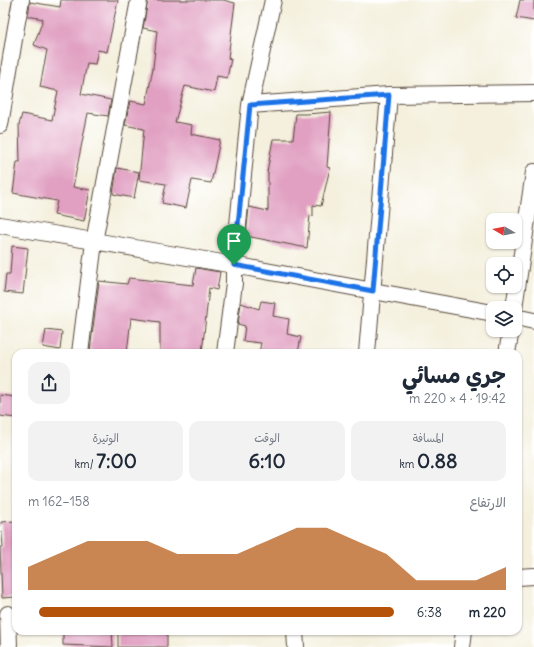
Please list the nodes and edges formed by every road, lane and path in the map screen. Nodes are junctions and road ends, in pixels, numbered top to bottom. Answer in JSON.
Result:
{"nodes":[{"id":1,"x":21,"y":0,"type":"edge"},
{"id":2,"x":139,"y":0,"type":"edge"},
{"id":3,"x":273,"y":0,"type":"edge"},
{"id":4,"x":534,"y":93,"type":"edge"},
{"id":5,"x":389,"y":95,"type":"junction"},
{"id":6,"x":250,"y":105,"type":"junction"},
{"id":7,"x":0,"y":125,"type":"edge"},
{"id":8,"x":534,"y":172,"type":"edge"},
{"id":9,"x":532,"y":198,"type":"edge"},
{"id":10,"x":0,"y":225,"type":"edge"},
{"id":11,"x":94,"y":242,"type":"junction"},
{"id":12,"x":234,"y":265,"type":"junction"},
{"id":13,"x":373,"y":291,"type":"junction"},
{"id":14,"x":515,"y":301,"type":"edge"},
{"id":15,"x":486,"y":312,"type":"edge"},
{"id":16,"x":522,"y":318,"type":"edge"},
{"id":17,"x":534,"y":321,"type":"edge"},
{"id":18,"x":510,"y":337,"type":"edge"},
{"id":19,"x":81,"y":349,"type":"edge"},
{"id":20,"x":226,"y":349,"type":"edge"},
{"id":21,"x":367,"y":349,"type":"edge"},
{"id":22,"x":508,"y":349,"type":"edge"},
{"id":23,"x":534,"y":576,"type":"edge"},
{"id":24,"x":522,"y":577,"type":"edge"},
{"id":25,"x":8,"y":614,"type":"edge"},
{"id":26,"x":295,"y":635,"type":"edge"},
{"id":27,"x":464,"y":635,"type":"edge"},
{"id":28,"x":9,"y":647,"type":"edge"},
{"id":29,"x":296,"y":647,"type":"edge"},
{"id":30,"x":462,"y":647,"type":"edge"}],
"edges":[{"from":1,"to":7,"type":"street"},
{"from":2,"to":11,"type":"street"},
{"from":3,"to":6,"type":"street"},
{"from":4,"to":5,"type":"street"},
{"from":5,"to":6,"type":"street"},
{"from":5,"to":13,"type":"street"},
{"from":6,"to":12,"type":"street"},
{"from":8,"to":9,"type":"street"},
{"from":9,"to":14,"type":"street"},
{"from":10,"to":11,"type":"street"},
{"from":11,"to":12,"type":"street"},
{"from":11,"to":19,"type":"street"},
{"from":12,"to":13,"type":"street"},
{"from":12,"to":20,"type":"street"},
{"from":13,"to":15,"type":"street"},
{"from":13,"to":21,"type":"street"},
{"from":16,"to":17,"type":"street"},
{"from":18,"to":22,"type":"street"},
{"from":23,"to":24,"type":"street"},
{"from":25,"to":28,"type":"street"},
{"from":26,"to":29,"type":"street"},
{"from":27,"to":30,"type":"street"}]}
